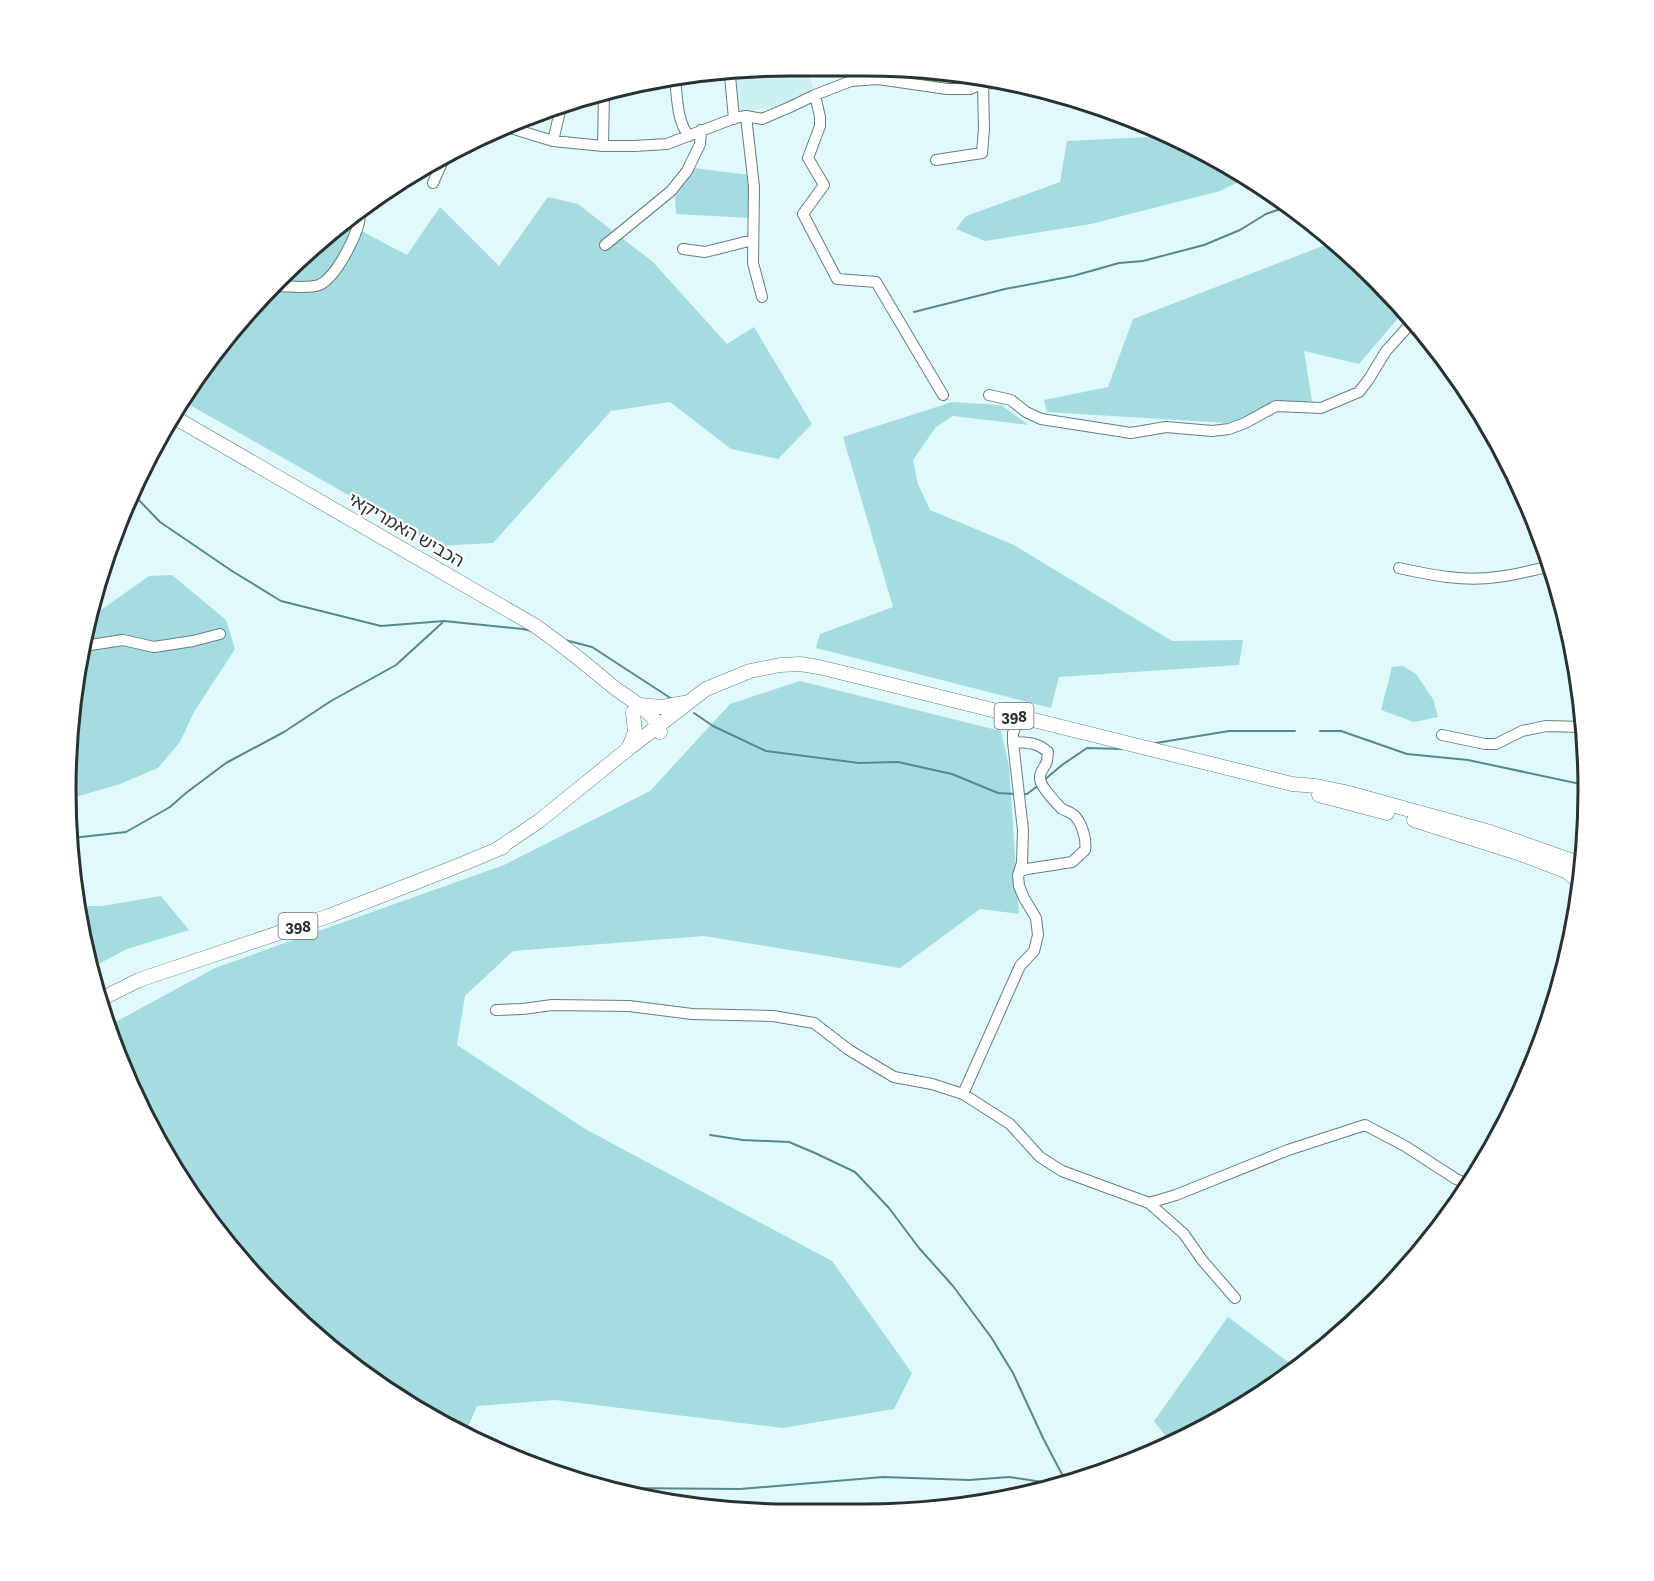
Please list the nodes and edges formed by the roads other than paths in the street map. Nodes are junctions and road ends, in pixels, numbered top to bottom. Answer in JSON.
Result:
{"nodes":[{"id":1,"x":870,"y":76,"type":"edge"},
{"id":2,"x":894,"y":77,"type":"edge"},
{"id":3,"x":730,"y":79,"type":"edge"},
{"id":4,"x":676,"y":86,"type":"edge"},
{"id":5,"x":976,"y":86,"type":"edge"},
{"id":6,"x":982,"y":87,"type":"edge"},
{"id":7,"x":814,"y":94,"type":"junction"},
{"id":8,"x":604,"y":102,"type":"edge"},
{"id":9,"x":559,"y":115,"type":"edge"},
{"id":10,"x":746,"y":116,"type":"junction"},
{"id":11,"x":734,"y":119,"type":"junction"},
{"id":12,"x":519,"y":130,"type":"edge"},
{"id":13,"x":701,"y":130,"type":"junction"},
{"id":14,"x":689,"y":136,"type":"junction"},
{"id":15,"x":553,"y":141,"type":"junction"},
{"id":16,"x":603,"y":146,"type":"junction"},
{"id":17,"x":936,"y":160,"type":"dead end"},
{"id":18,"x":439,"y":169,"type":"edge"},
{"id":19,"x":433,"y":183,"type":"dead end"},
{"id":20,"x":359,"y":222,"type":"edge"},
{"id":21,"x":753,"y":240,"type":"junction"},
{"id":22,"x":606,"y":245,"type":"dead end"},
{"id":23,"x":683,"y":249,"type":"dead end"},
{"id":24,"x":287,"y":285,"type":"edge"},
{"id":25,"x":762,"y":297,"type":"dead end"},
{"id":26,"x":1406,"y":328,"type":"edge"},
{"id":27,"x":943,"y":395,"type":"dead end"},
{"id":28,"x":989,"y":395,"type":"dead end"},
{"id":29,"x":180,"y":421,"type":"edge"},
{"id":30,"x":1399,"y":568,"type":"dead end"},
{"id":31,"x":1542,"y":568,"type":"edge"},
{"id":32,"x":220,"y":634,"type":"dead end"},
{"id":33,"x":92,"y":645,"type":"edge"},
{"id":34,"x":736,"y":677,"type":"junction"},
{"id":35,"x":691,"y":700,"type":"junction"},
{"id":36,"x":636,"y":708,"type":"junction"},
{"id":37,"x":1020,"y":717,"type":"junction"},
{"id":38,"x":1574,"y":727,"type":"edge"},
{"id":39,"x":657,"y":730,"type":"junction"},
{"id":40,"x":1442,"y":735,"type":"dead end"},
{"id":41,"x":1013,"y":742,"type":"junction"},
{"id":42,"x":628,"y":749,"type":"junction"},
{"id":43,"x":1489,"y":838,"type":"junction"},
{"id":44,"x":496,"y":849,"type":"junction"},
{"id":45,"x":1573,"y":862,"type":"edge"},
{"id":46,"x":1019,"y":872,"type":"junction"},
{"id":47,"x":1572,"y":876,"type":"edge"},
{"id":48,"x":107,"y":996,"type":"edge"},
{"id":49,"x":496,"y":1010,"type":"dead end"},
{"id":50,"x":963,"y":1094,"type":"junction"},
{"id":51,"x":1461,"y":1181,"type":"edge"},
{"id":52,"x":1149,"y":1203,"type":"junction"},
{"id":53,"x":1235,"y":1298,"type":"dead end"}],
"edges":[{"from":1,"to":7,"type":"street"},
{"from":2,"to":5,"type":"street"},
{"from":3,"to":11,"type":"street"},
{"from":4,"to":14,"type":"street"},
{"from":6,"to":17,"type":"street"},
{"from":7,"to":10,"type":"street"},
{"from":7,"to":27,"type":"street"},
{"from":8,"to":16,"type":"street"},
{"from":9,"to":15,"type":"street"},
{"from":10,"to":11,"type":"street"},
{"from":10,"to":21,"type":"street"},
{"from":11,"to":13,"type":"street"},
{"from":12,"to":15,"type":"street"},
{"from":13,"to":14,"type":"street"},
{"from":13,"to":22,"type":"street"},
{"from":14,"to":16,"type":"street"},
{"from":15,"to":16,"type":"street"},
{"from":18,"to":19,"type":"street"},
{"from":20,"to":24,"type":"street"},
{"from":21,"to":23,"type":"street"},
{"from":21,"to":25,"type":"street"},
{"from":26,"to":28,"type":"street"},
{"from":29,"to":36,"type":"main road","name":"הכביש האמריקאי"},
{"from":30,"to":31,"type":"street"},
{"from":32,"to":33,"type":"street"},
{"from":34,"to":35,"type":"main road","number":"398"},
{"from":34,"to":37,"type":"main road","number":"398"},
{"from":34,"to":39,"type":"main road","number":"398"},
{"from":35,"to":36,"type":"main road"},
{"from":35,"to":39,"type":"main road","number":"398"},
{"from":36,"to":39,"type":"main road","name":"הכביש האמריקאי"},
{"from":36,"to":42,"type":"main road"},
{"from":37,"to":41,"type":"street"},
{"from":37,"to":43,"type":"main road","number":"398"},
{"from":38,"to":40,"type":"street"},
{"from":39,"to":42,"type":"main road","number":"398"},
{"from":39,"to":44,"type":"main road","number":"398"},
{"from":41,"to":46,"type":"street"},
{"from":41,"to":46,"type":"street"},
{"from":42,"to":44,"type":"main road","number":"398"},
{"from":43,"to":45,"type":"main road","number":"398"},
{"from":43,"to":47,"type":"main road","number":"398"},
{"from":44,"to":48,"type":"main road","number":"398"},
{"from":46,"to":50,"type":"street"},
{"from":49,"to":50,"type":"street"},
{"from":50,"to":52,"type":"street"},
{"from":51,"to":52,"type":"street"},
{"from":52,"to":53,"type":"street"}]}
